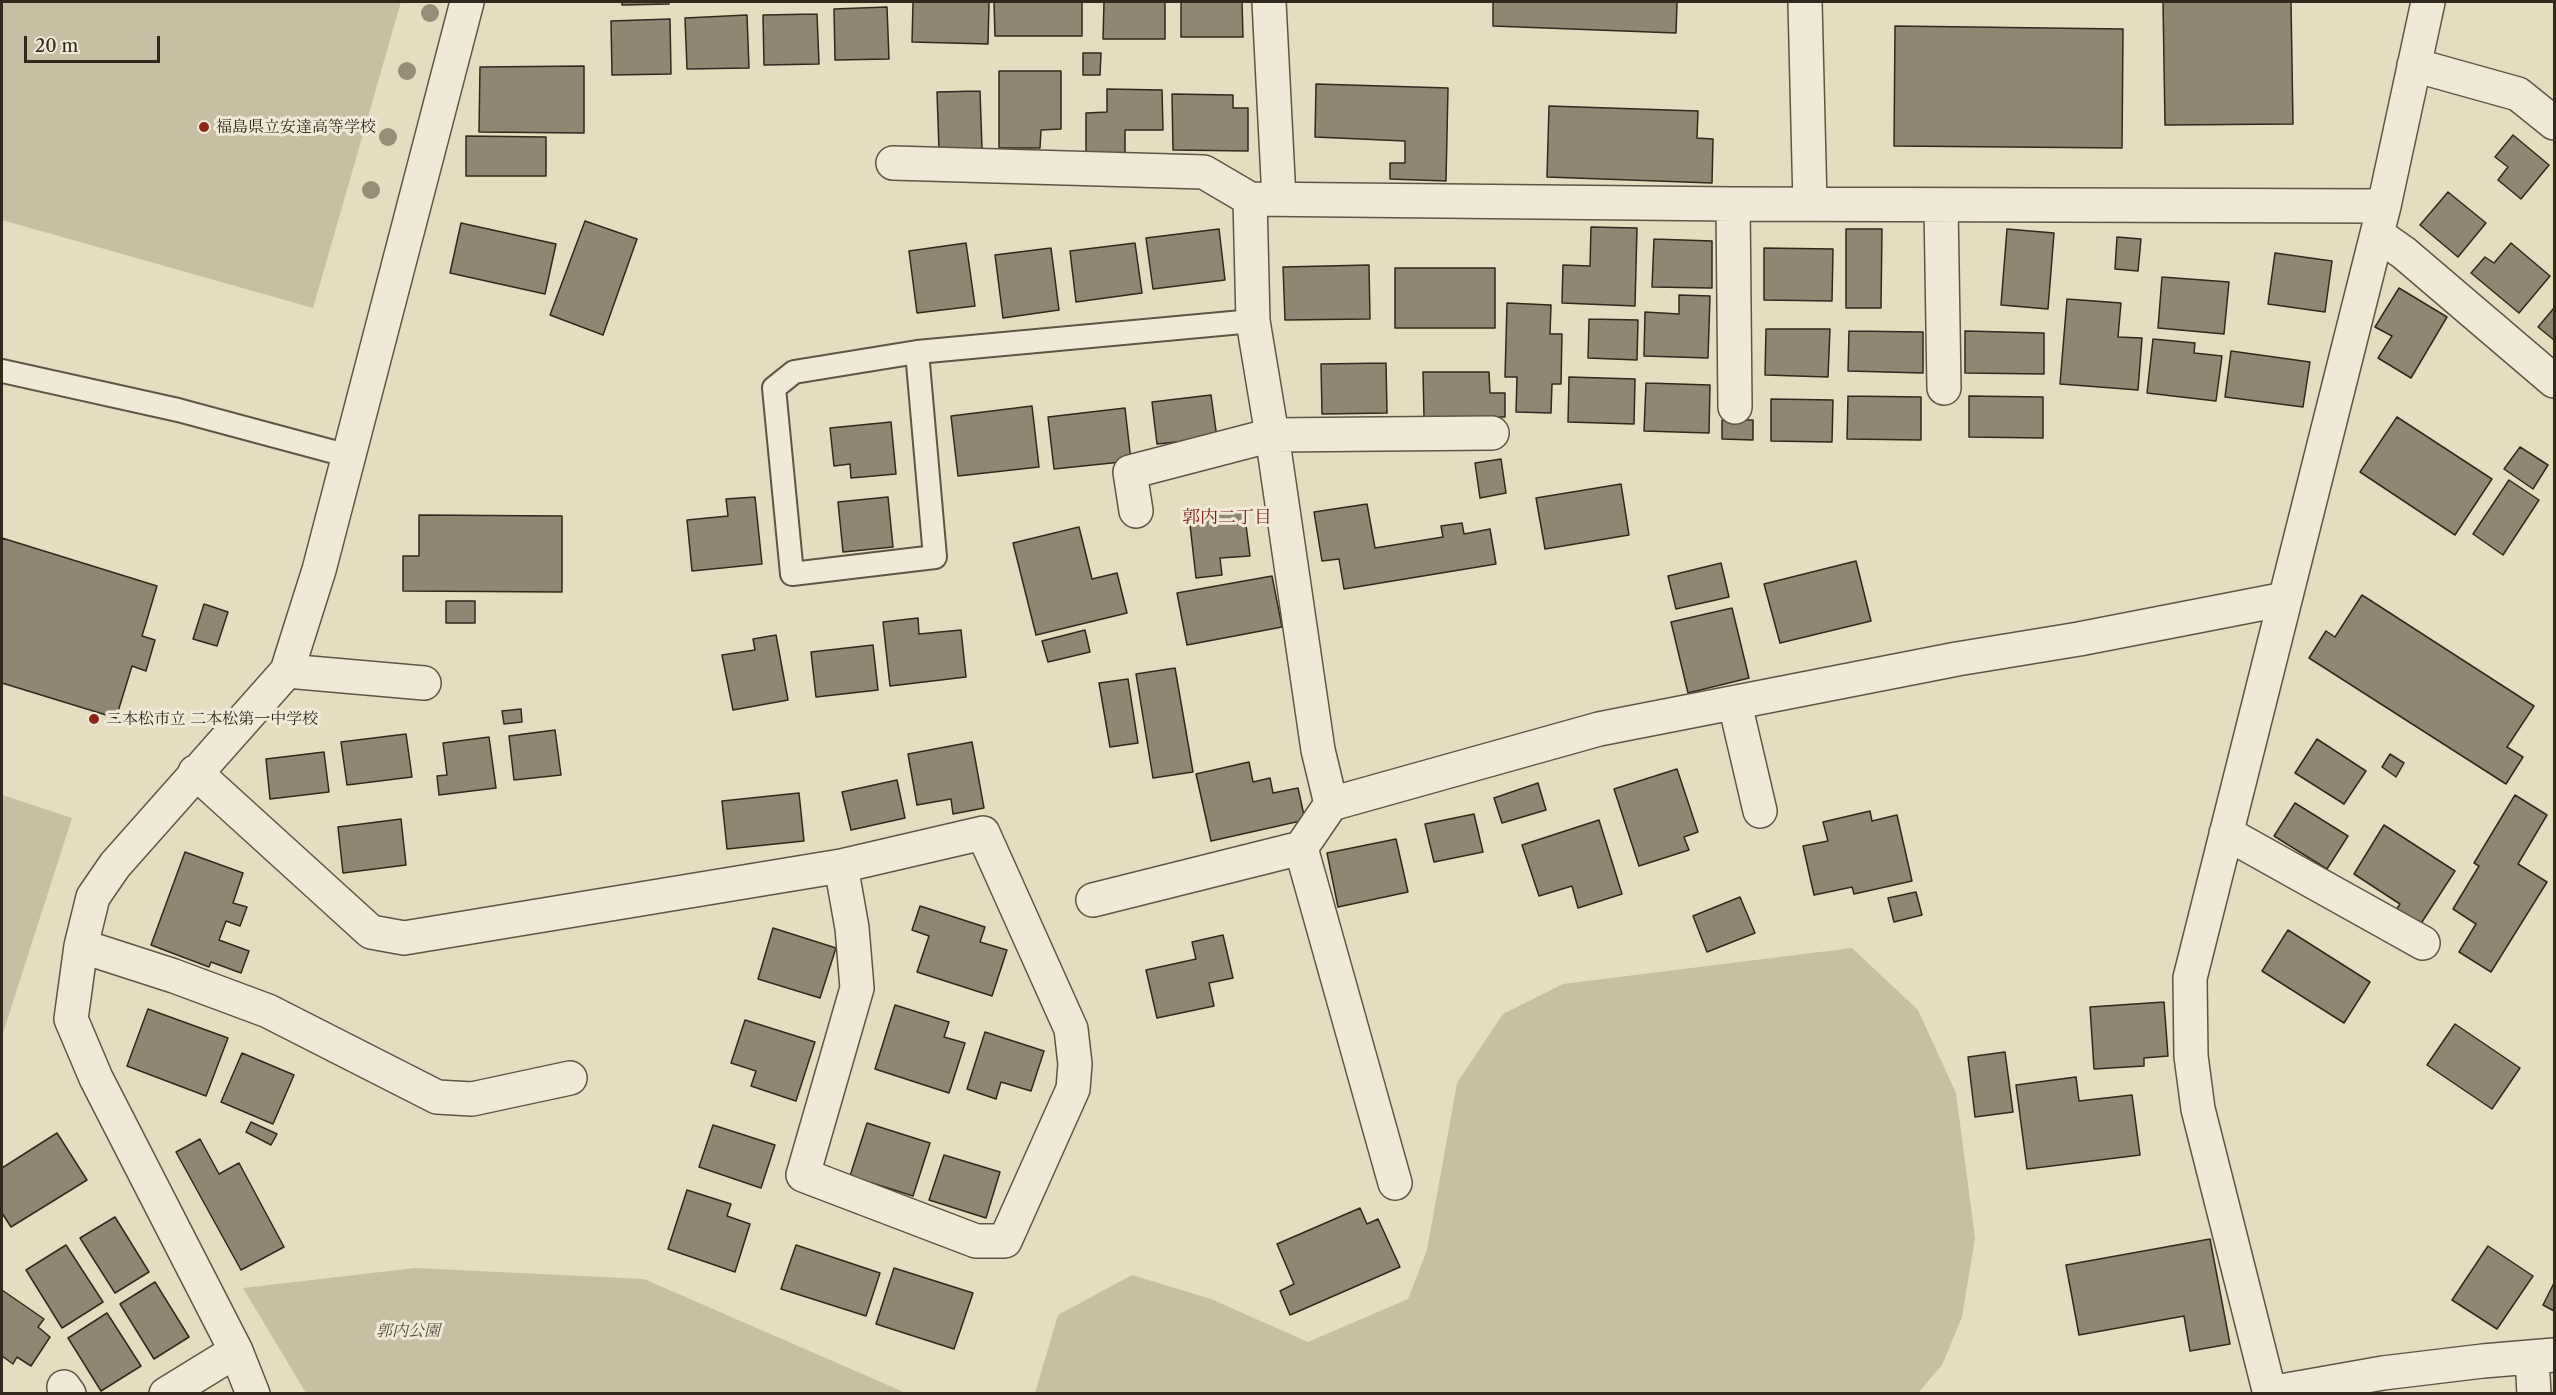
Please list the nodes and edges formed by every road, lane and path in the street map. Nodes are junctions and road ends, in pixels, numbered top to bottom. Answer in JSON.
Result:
{"nodes":[{"id":1,"x":466,"y":2,"type":"edge"},
{"id":2,"x":1269,"y":2,"type":"edge"},
{"id":3,"x":1805,"y":2,"type":"edge"},
{"id":4,"x":2428,"y":2,"type":"edge"},
{"id":5,"x":2414,"y":65,"type":"junction"},
{"id":6,"x":2554,"y":123,"type":"edge"},
{"id":7,"x":893,"y":163,"type":"dead end"},
{"id":8,"x":1264,"y":199,"type":"junction"},
{"id":9,"x":1733,"y":204,"type":"junction"},
{"id":10,"x":1810,"y":204,"type":"junction"},
{"id":11,"x":1941,"y":205,"type":"junction"},
{"id":12,"x":2380,"y":220,"type":"junction"},
{"id":13,"x":1252,"y":321,"type":"junction"},
{"id":14,"x":917,"y":352,"type":"junction"},
{"id":15,"x":2,"y":371,"type":"edge"},
{"id":16,"x":2554,"y":381,"type":"edge"},
{"id":17,"x":1944,"y":388,"type":"dead end"},
{"id":18,"x":1735,"y":407,"type":"dead end"},
{"id":19,"x":1492,"y":433,"type":"dead end"},
{"id":20,"x":1272,"y":435,"type":"junction"},
{"id":21,"x":349,"y":456,"type":"junction"},
{"id":22,"x":1136,"y":511,"type":"dead end"},
{"id":23,"x":2285,"y":599,"type":"junction"},
{"id":24,"x":287,"y":671,"type":"junction"},
{"id":25,"x":424,"y":683,"type":"dead end"},
{"id":26,"x":1735,"y":704,"type":"junction"},
{"id":27,"x":195,"y":772,"type":"junction"},
{"id":28,"x":1331,"y":804,"type":"junction"},
{"id":29,"x":1760,"y":810,"type":"dead end"},
{"id":30,"x":2226,"y":833,"type":"junction"},
{"id":31,"x":1301,"y":848,"type":"junction"},
{"id":32,"x":841,"y":866,"type":"junction"},
{"id":33,"x":1093,"y":900,"type":"dead end"},
{"id":34,"x":2423,"y":943,"type":"dead end"},
{"id":35,"x":81,"y":946,"type":"junction"},
{"id":36,"x":570,"y":1078,"type":"dead end"},
{"id":37,"x":1395,"y":1183,"type":"dead end"},
{"id":38,"x":236,"y":1351,"type":"junction"},
{"id":39,"x":2543,"y":1356,"type":"edge"},
{"id":40,"x":2270,"y":1393,"type":"edge"},
{"id":41,"x":166,"y":1394,"type":"edge"},
{"id":42,"x":253,"y":1394,"type":"edge"},
{"id":43,"x":2534,"y":1394,"type":"edge"}],
"edges":[{"from":1,"to":21,"type":"street"},
{"from":2,"to":8,"type":"street"},
{"from":3,"to":10,"type":"street"},
{"from":4,"to":5,"type":"street"},
{"from":5,"to":6,"type":"street"},
{"from":5,"to":12,"type":"street"},
{"from":7,"to":8,"type":"street"},
{"from":8,"to":9,"type":"street"},
{"from":8,"to":13,"type":"street"},
{"from":9,"to":10,"type":"street"},
{"from":9,"to":18,"type":"street"},
{"from":10,"to":11,"type":"street"},
{"from":11,"to":12,"type":"street"},
{"from":11,"to":17,"type":"street"},
{"from":12,"to":16,"type":"street"},
{"from":12,"to":23,"type":"street"},
{"from":13,"to":14,"type":"lane"},
{"from":13,"to":20,"type":"street"},
{"from":14,"to":14,"type":"lane"},
{"from":15,"to":21,"type":"lane"},
{"from":19,"to":20,"type":"street"},
{"from":20,"to":22,"type":"street"},
{"from":20,"to":28,"type":"street"},
{"from":21,"to":24,"type":"street"},
{"from":23,"to":26,"type":"street"},
{"from":23,"to":30,"type":"street"},
{"from":24,"to":25,"type":"street"},
{"from":24,"to":27,"type":"street"},
{"from":26,"to":28,"type":"street"},
{"from":26,"to":29,"type":"street"},
{"from":27,"to":32,"type":"street"},
{"from":27,"to":35,"type":"street"},
{"from":28,"to":31,"type":"street"},
{"from":30,"to":34,"type":"street"},
{"from":30,"to":40,"type":"street"},
{"from":31,"to":33,"type":"street"},
{"from":31,"to":37,"type":"street"},
{"from":32,"to":32,"type":"street"},
{"from":35,"to":36,"type":"street"},
{"from":35,"to":38,"type":"street"},
{"from":38,"to":41,"type":"street"},
{"from":38,"to":42,"type":"street"},
{"from":39,"to":40,"type":"street"},
{"from":39,"to":43,"type":"street"}]}
